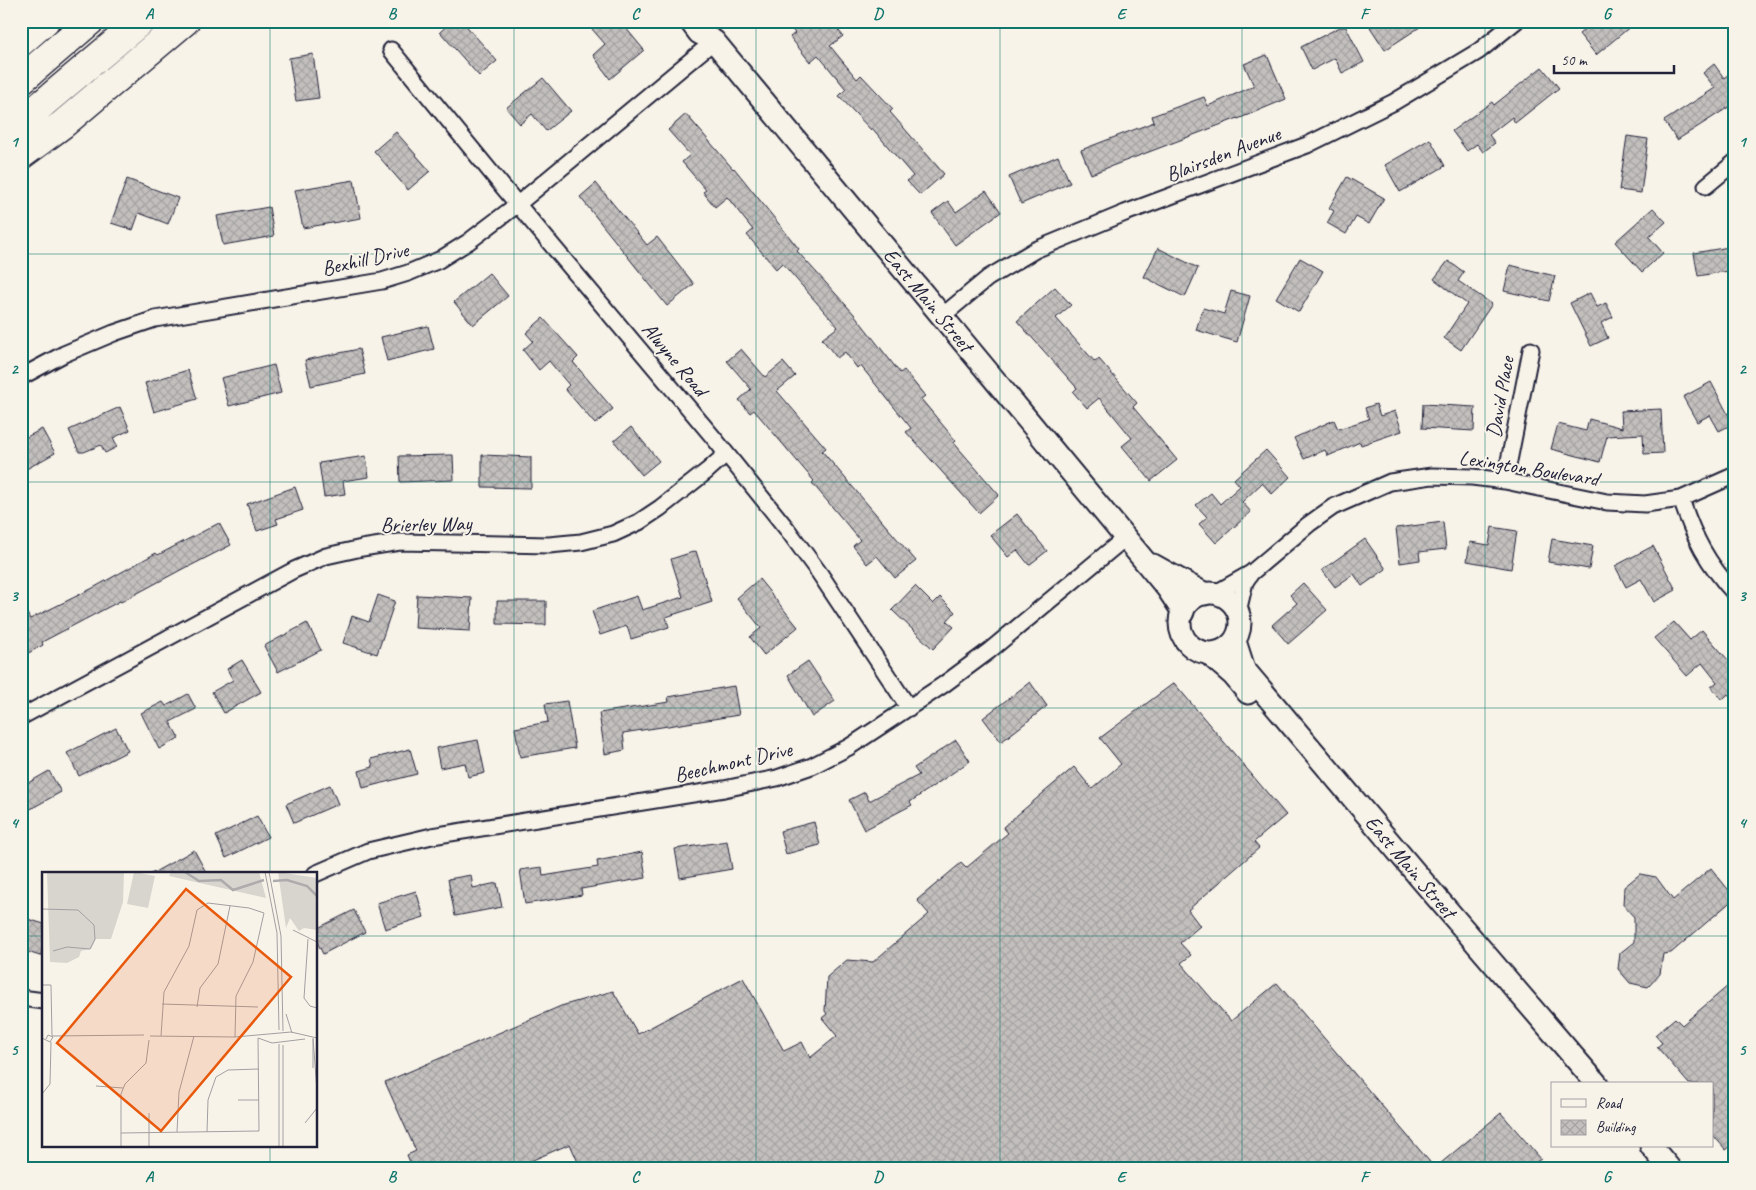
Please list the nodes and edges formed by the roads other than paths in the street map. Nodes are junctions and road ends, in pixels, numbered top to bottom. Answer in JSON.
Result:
{"nodes":[{"id":1,"x":45,"y":21,"type":"edge"},
{"id":2,"x":90,"y":21,"type":"edge"},
{"id":3,"x":141,"y":21,"type":"edge"},
{"id":4,"x":185,"y":21,"type":"edge"},
{"id":5,"x":690,"y":21,"type":"edge"},
{"id":6,"x":1516,"y":21,"type":"edge"},
{"id":7,"x":711,"y":31,"type":"edge"},
{"id":8,"x":21,"y":42,"type":"edge"},
{"id":9,"x":391,"y":50,"type":"dead end"},
{"id":10,"x":21,"y":80,"type":"edge"},
{"id":11,"x":21,"y":122,"type":"edge"},
{"id":12,"x":21,"y":155,"type":"edge"},
{"id":13,"x":1735,"y":162,"type":"edge"},
{"id":14,"x":1706,"y":186,"type":"dead end"},
{"id":15,"x":518,"y":204,"type":"junction"},
{"id":16,"x":941,"y":317,"type":"junction"},
{"id":17,"x":1530,"y":350,"type":"dead end"},
{"id":18,"x":21,"y":377,"type":"edge"},
{"id":19,"x":726,"y":454,"type":"junction"},
{"id":20,"x":1735,"y":475,"type":"edge"},
{"id":21,"x":1505,"y":481,"type":"junction"},
{"id":22,"x":1681,"y":499,"type":"junction"},
{"id":23,"x":1125,"y":538,"type":"junction"},
{"id":24,"x":1142,"y":559,"type":"junction"},
{"id":25,"x":1251,"y":573,"type":"junction"},
{"id":26,"x":1209,"y":594,"type":"junction"},
{"id":27,"x":1735,"y":594,"type":"edge"},
{"id":28,"x":1182,"y":612,"type":"junction"},
{"id":29,"x":1238,"y":612,"type":"junction"},
{"id":30,"x":1235,"y":641,"type":"junction"},
{"id":31,"x":1209,"y":654,"type":"junction"},
{"id":32,"x":909,"y":708,"type":"junction"},
{"id":33,"x":21,"y":717,"type":"edge"},
{"id":34,"x":318,"y":873,"type":"edge"},
{"id":35,"x":21,"y":998,"type":"edge"},
{"id":36,"x":42,"y":1001,"type":"edge"},
{"id":37,"x":1578,"y":1082,"type":"edge"},
{"id":38,"x":1595,"y":1082,"type":"edge"},
{"id":39,"x":1636,"y":1148,"type":"edge"},
{"id":40,"x":1653,"y":1148,"type":"edge"},
{"id":41,"x":1653,"y":1169,"type":"edge"},
{"id":42,"x":1670,"y":1169,"type":"edge"}],
"edges":[{"from":1,"to":8,"type":"highway"},
{"from":2,"to":10,"type":"highway"},
{"from":3,"to":11,"type":"highway"},
{"from":4,"to":12,"type":"highway"},
{"from":5,"to":7,"type":"main road","name":"East Main Street"},
{"from":6,"to":16,"type":"street","name":"Blairsden Avenue"},
{"from":7,"to":15,"type":"street","name":"Bexhill Drive"},
{"from":7,"to":16,"type":"main road","name":"East Main Street"},
{"from":9,"to":15,"type":"street","name":"Alwyne Road"},
{"from":13,"to":14,"type":"street"},
{"from":15,"to":18,"type":"street","name":"Bexhill Drive"},
{"from":15,"to":19,"type":"street","name":"Alwyne Road"},
{"from":16,"to":23,"type":"main road","name":"East Main Street"},
{"from":17,"to":21,"type":"street","name":"David Place"},
{"from":19,"to":32,"type":"street","name":"Alwyne Road"},
{"from":19,"to":33,"type":"street","name":"Brierley Way"},
{"from":20,"to":22,"type":"street","name":"Lexington Boulevard"},
{"from":21,"to":22,"type":"street","name":"Lexington Boulevard"},
{"from":21,"to":25,"type":"street","name":"Lexington Boulevard"},
{"from":22,"to":27,"type":"street"},
{"from":23,"to":24,"type":"main road","name":"East Main Street"},
{"from":23,"to":32,"type":"street","name":"Beechmont Drive"},
{"from":24,"to":26,"type":"main road","name":"East Main Street"},
{"from":24,"to":28,"type":"main road","name":"East Main Street"},
{"from":25,"to":26,"type":"street","name":"Lexington Boulevard"},
{"from":25,"to":29,"type":"street","name":"Lexington Boulevard"},
{"from":26,"to":28,"type":"main road"},
{"from":26,"to":29,"type":"main road"},
{"from":28,"to":31,"type":"main road"},
{"from":29,"to":30,"type":"main road"},
{"from":30,"to":31,"type":"main road"},
{"from":30,"to":38,"type":"main road","name":"East Main Street"},
{"from":31,"to":37,"type":"main road","name":"East Main Street"},
{"from":32,"to":34,"type":"street","name":"Beechmont Drive"},
{"from":35,"to":36,"type":"street"},
{"from":39,"to":41,"type":"main road"},
{"from":40,"to":42,"type":"main road"}]}
